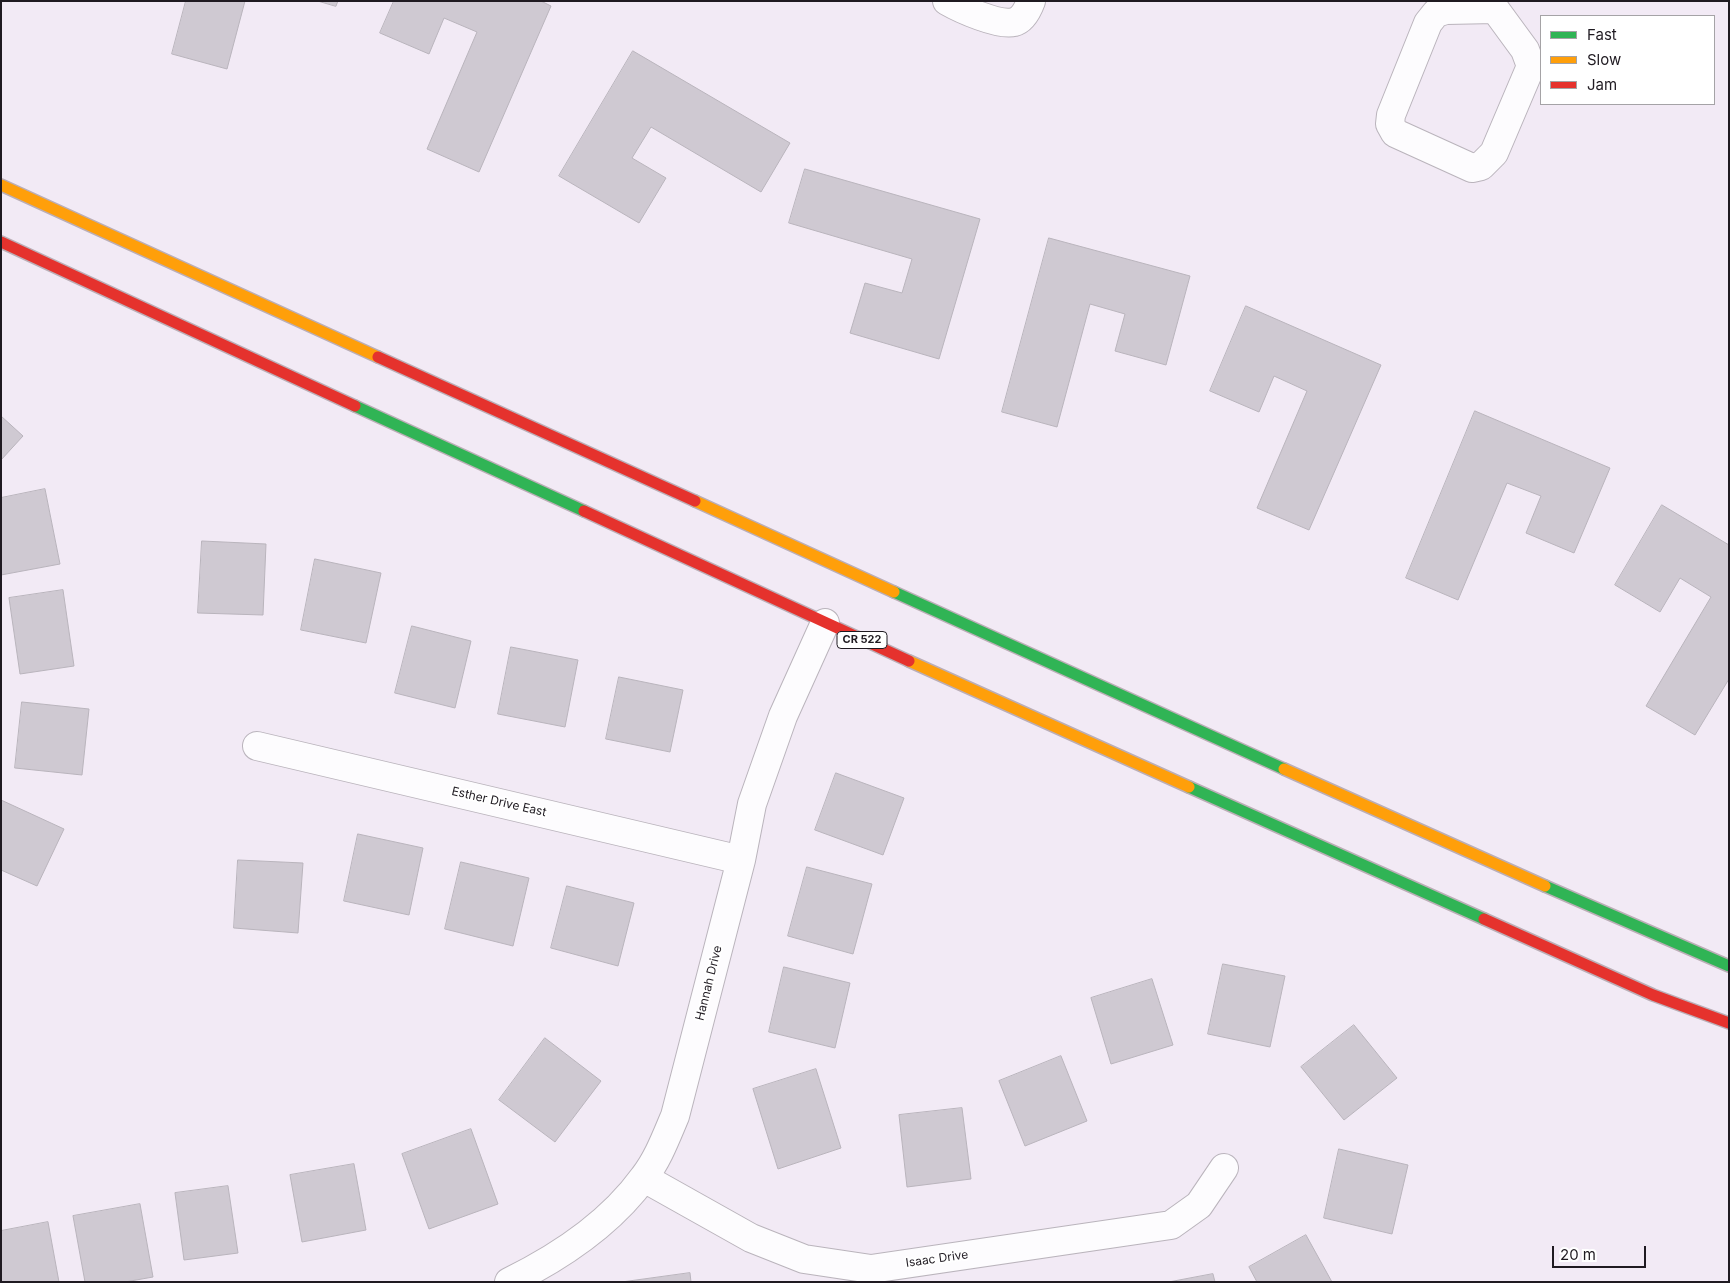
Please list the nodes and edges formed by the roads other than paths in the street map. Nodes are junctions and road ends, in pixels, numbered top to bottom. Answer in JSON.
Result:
{"nodes":[{"id":1,"x":947,"y":1,"type":"edge"},
{"id":2,"x":1031,"y":1,"type":"edge"},
{"id":3,"x":1496,"y":5,"type":"edge"},
{"id":4,"x":1,"y":186,"type":"edge"},
{"id":5,"x":1,"y":242,"type":"edge"},
{"id":6,"x":825,"y":623,"type":"junction"},
{"id":7,"x":257,"y":746,"type":"dead end"},
{"id":8,"x":741,"y":860,"type":"junction"},
{"id":9,"x":1729,"y":966,"type":"edge"},
{"id":10,"x":1729,"y":1023,"type":"edge"},
{"id":11,"x":1224,"y":1168,"type":"dead end"},
{"id":12,"x":644,"y":1178,"type":"junction"},
{"id":13,"x":509,"y":1282,"type":"edge"}],
"edges":[{"from":1,"to":2,"type":"street"},
{"from":3,"to":3,"type":"street"},
{"from":4,"to":9,"type":"main road"},
{"from":5,"to":6,"type":"main road","number":"CR 522"},
{"from":6,"to":8,"type":"street","name":"Hannah Drive"},
{"from":6,"to":10,"type":"main road","number":"CR 522"},
{"from":7,"to":8,"type":"street","name":"Esther Drive East"},
{"from":8,"to":12,"type":"street","name":"Hannah Drive"},
{"from":11,"to":12,"type":"street","name":"Isaac Drive"},
{"from":12,"to":13,"type":"street","name":"Hannah Drive"}]}
